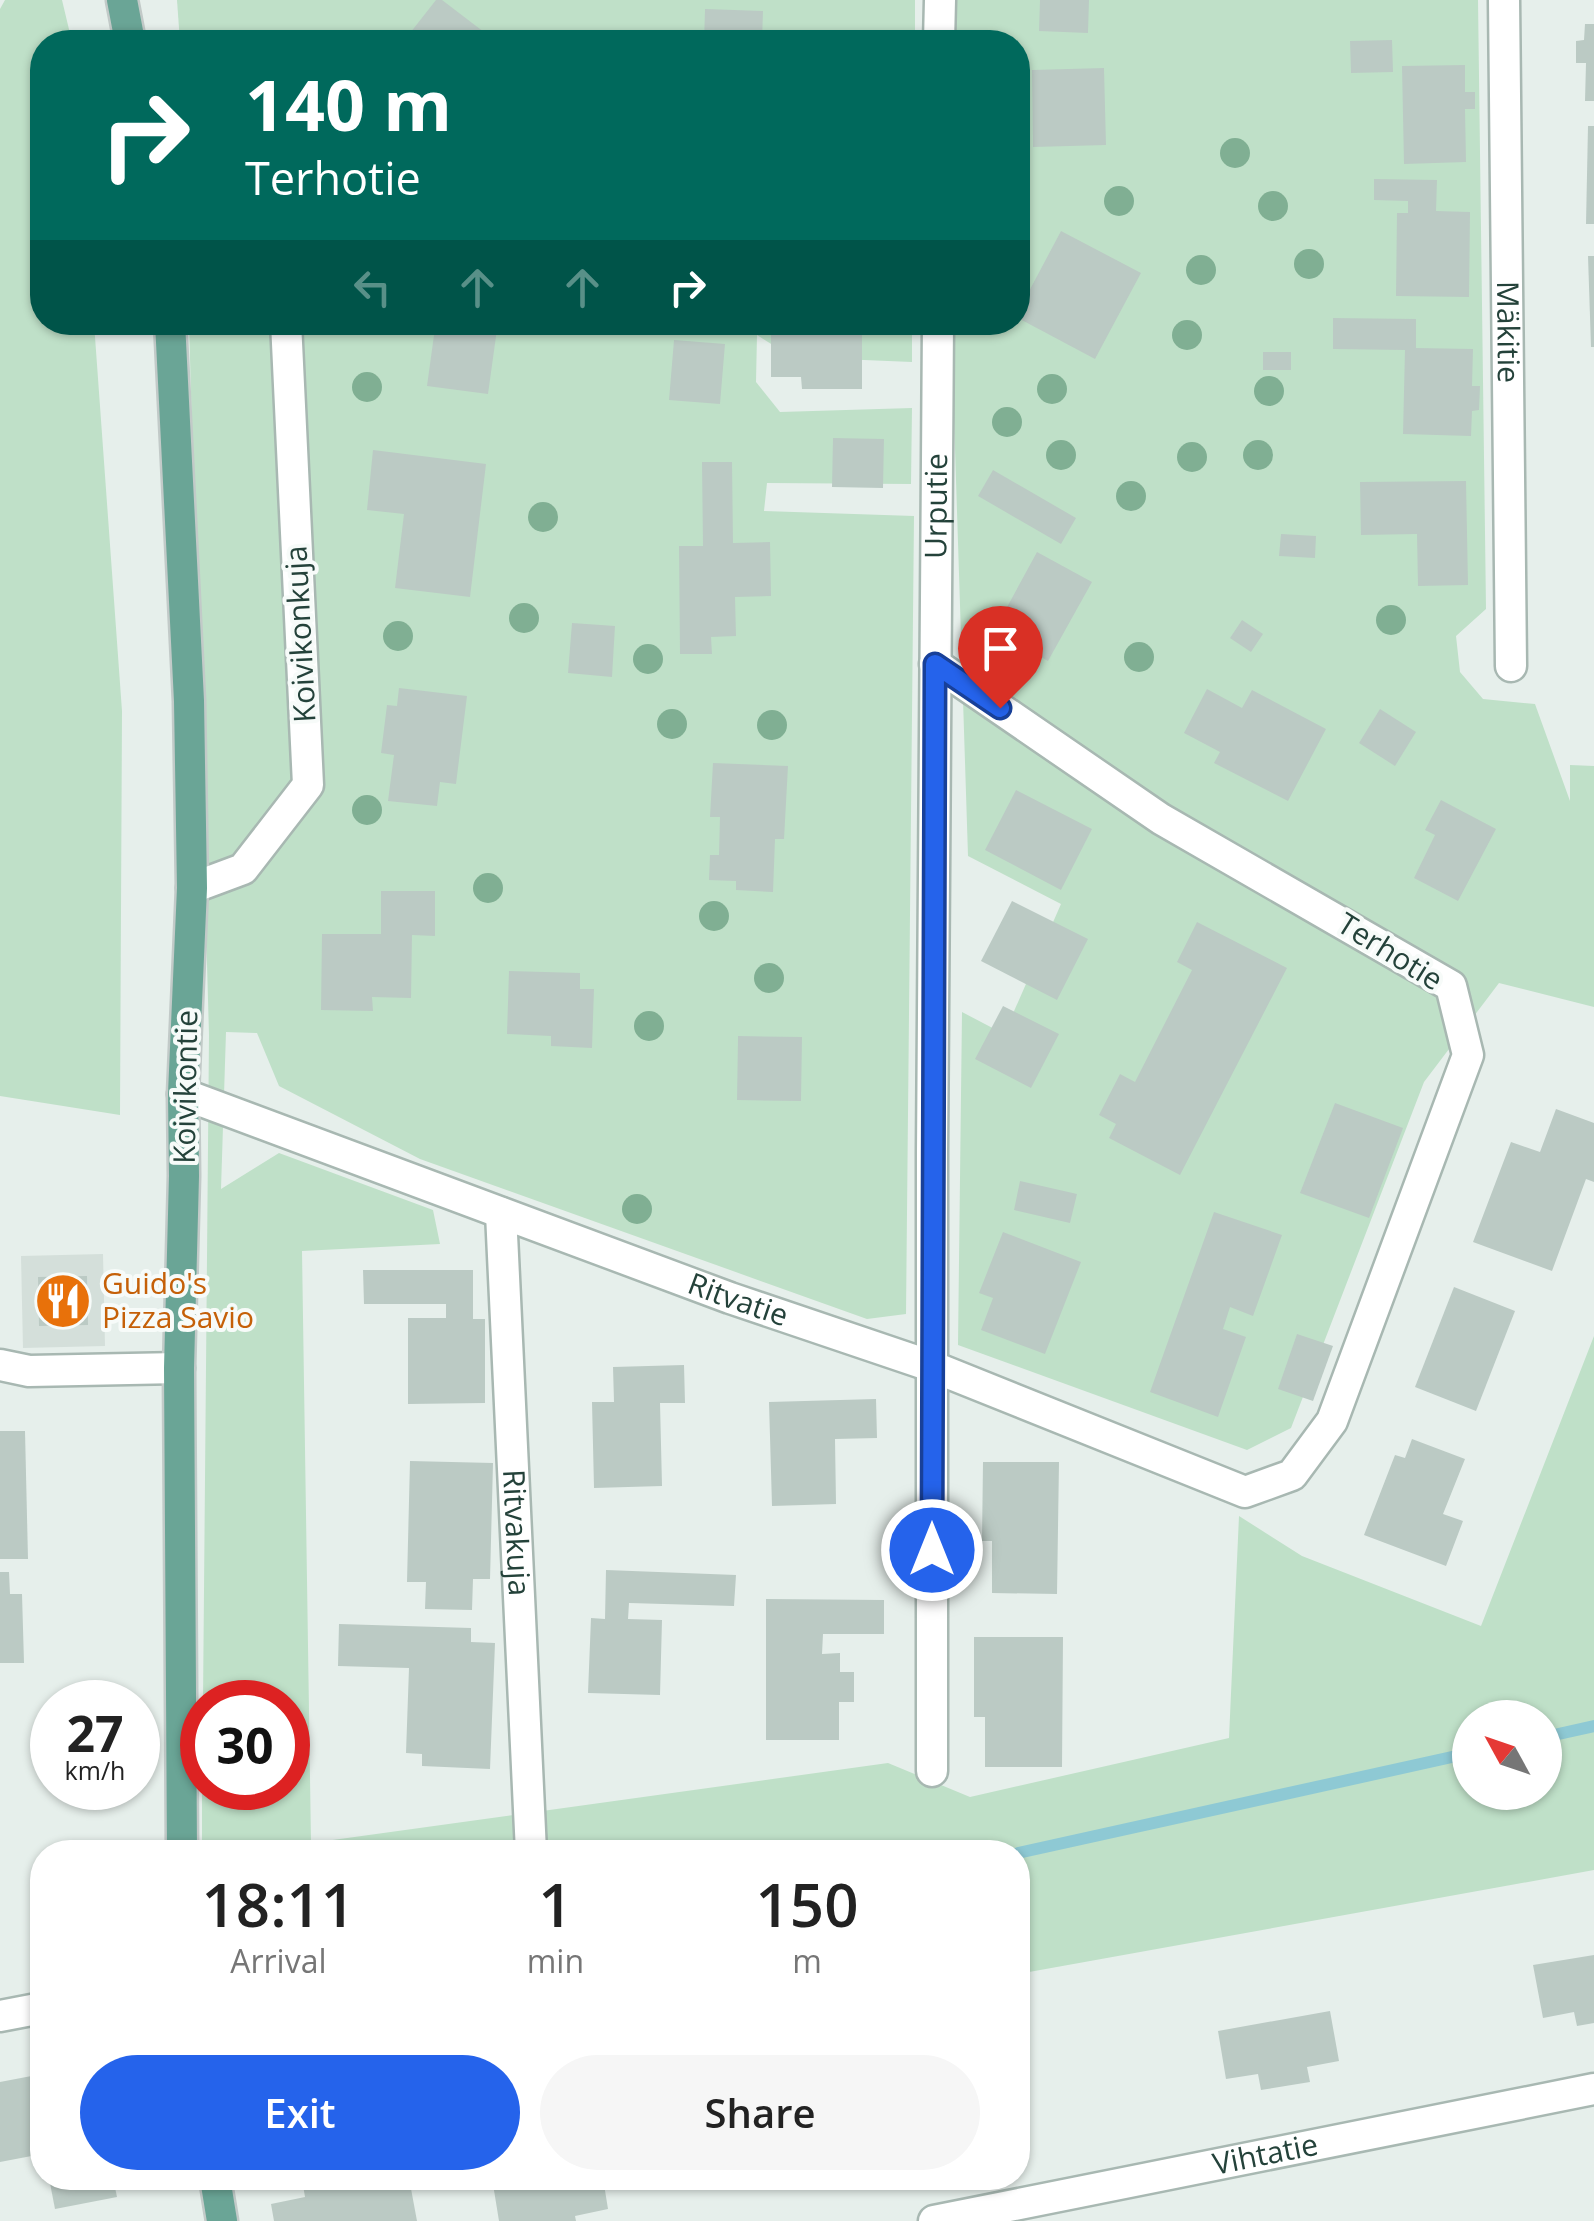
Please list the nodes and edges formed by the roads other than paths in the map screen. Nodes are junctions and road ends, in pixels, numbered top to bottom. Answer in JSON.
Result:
{"nodes":[{"id":1,"x":122,"y":0,"type":"edge"},
{"id":2,"x":940,"y":0,"type":"edge"},
{"id":3,"x":1504,"y":0,"type":"edge"},
{"id":4,"x":128,"y":30,"type":"edge"},
{"id":5,"x":939,"y":30,"type":"edge"},
{"id":6,"x":171,"y":335,"type":"edge"},
{"id":7,"x":287,"y":335,"type":"edge"},
{"id":8,"x":938,"y":335,"type":"edge"},
{"id":9,"x":935,"y":664,"type":"junction"},
{"id":10,"x":1511,"y":666,"type":"dead end"},
{"id":11,"x":192,"y":888,"type":"junction"},
{"id":12,"x":184,"y":1094,"type":"junction"},
{"id":13,"x":501,"y":1212,"type":"junction"},
{"id":14,"x":0,"y":1365,"type":"edge"},
{"id":15,"x":931,"y":1366,"type":"junction"},
{"id":16,"x":179,"y":1368,"type":"junction"},
{"id":17,"x":1292,"y":1475,"type":"joint"},
{"id":18,"x":932,"y":1771,"type":"dead end"},
{"id":19,"x":182,"y":1840,"type":"edge"},
{"id":20,"x":530,"y":1840,"type":"edge"},
{"id":21,"x":30,"y":2010,"type":"edge"},
{"id":22,"x":0,"y":2016,"type":"edge"},
{"id":23,"x":1594,"y":2089,"type":"edge"},
{"id":24,"x":217,"y":2190,"type":"edge"},
{"id":25,"x":222,"y":2221,"type":"edge"},
{"id":26,"x":934,"y":2221,"type":"edge"}],
"edges":[{"from":1,"to":4,"type":"main road"},
{"from":2,"to":5,"type":"street"},
{"from":3,"to":10,"type":"street","name":"Mäkitie"},
{"from":6,"to":11,"type":"main road","name":"Koivikontie"},
{"from":7,"to":11,"type":"street","name":"Koivikonkuja"},
{"from":8,"to":9,"type":"street","name":"Urputie"},
{"from":9,"to":15,"type":"street","name":"Urputie"},
{"from":9,"to":17,"type":"street","name":"Terhotie"},
{"from":11,"to":12,"type":"main road","name":"Koivikontie"},
{"from":12,"to":13,"type":"street","name":"Ritvatie"},
{"from":12,"to":16,"type":"main road","name":"Koivikontie"},
{"from":13,"to":15,"type":"street","name":"Ritvatie"},
{"from":13,"to":20,"type":"street","name":"Ritvakuja"},
{"from":14,"to":16,"type":"street"},
{"from":15,"to":17,"type":"street","name":"Ritvatie"},
{"from":15,"to":18,"type":"street","name":"Urputie"},
{"from":16,"to":19,"type":"main road","name":"Koivikontie"},
{"from":21,"to":22,"type":"street"},
{"from":23,"to":26,"type":"street","name":"Vihtatie"},
{"from":24,"to":25,"type":"main road"}]}
